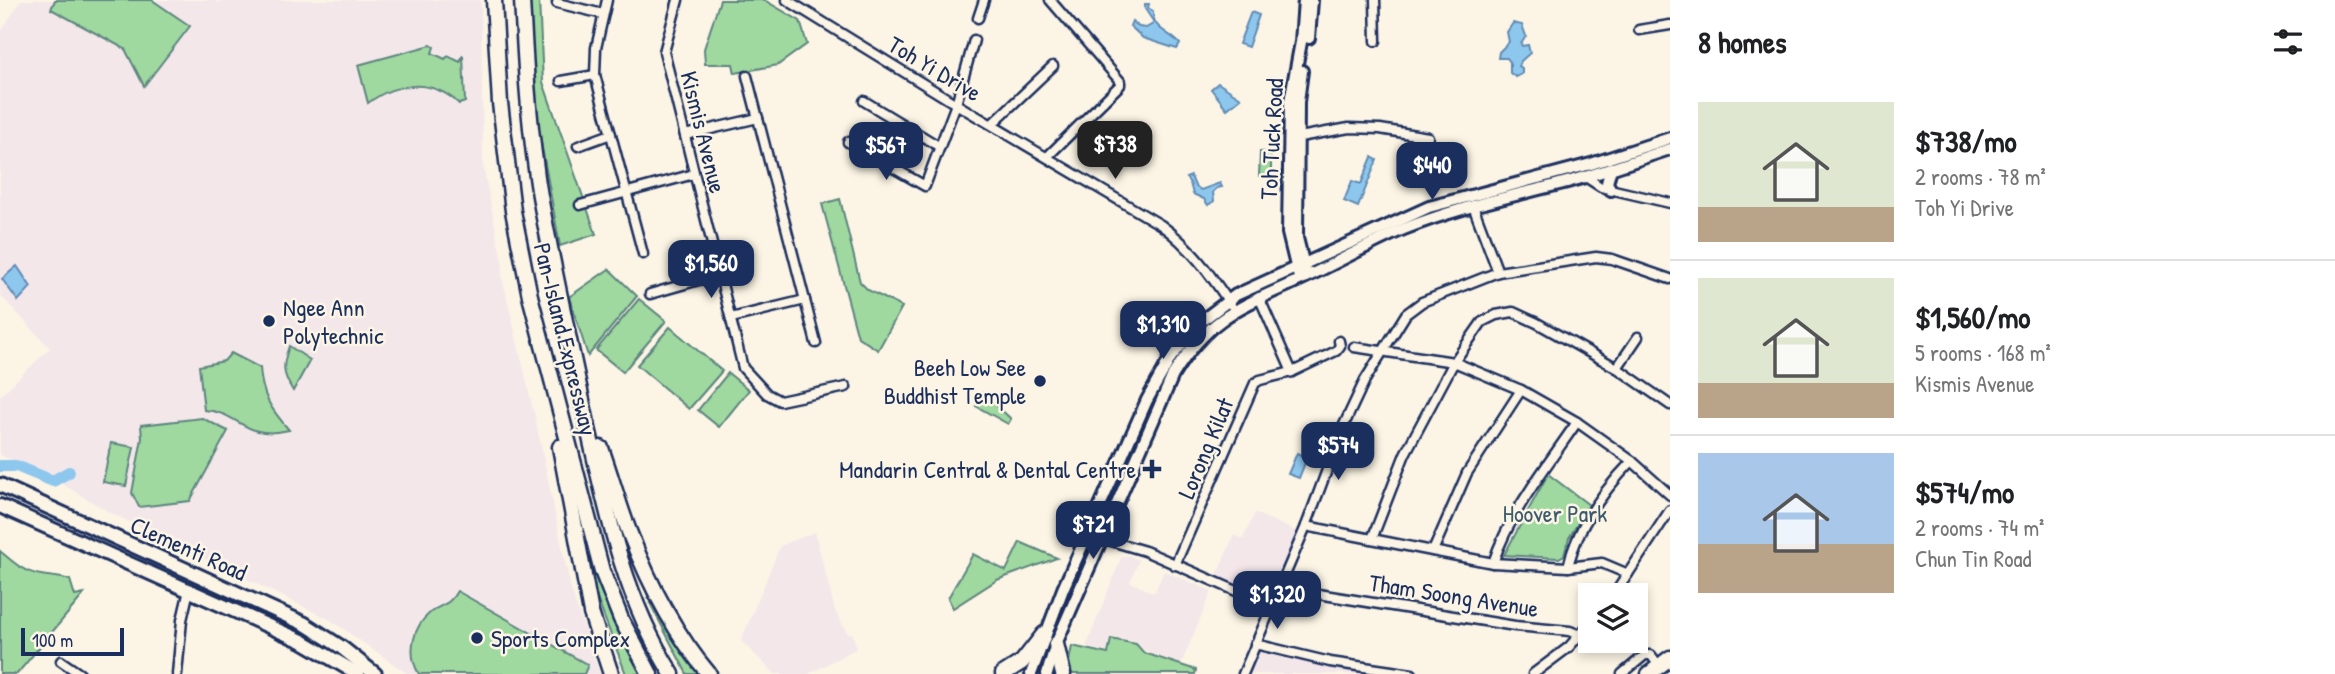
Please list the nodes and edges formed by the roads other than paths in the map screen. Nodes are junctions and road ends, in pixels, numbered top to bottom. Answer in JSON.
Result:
{"nodes":[{"id":1,"x":494,"y":0,"type":"edge"},
{"id":2,"x":522,"y":0,"type":"edge"},
{"id":3,"x":607,"y":0,"type":"edge"},
{"id":4,"x":678,"y":0,"type":"edge"},
{"id":5,"x":788,"y":0,"type":"edge"},
{"id":6,"x":984,"y":0,"type":"edge"},
{"id":7,"x":1050,"y":0,"type":"edge"},
{"id":8,"x":1304,"y":0,"type":"edge"},
{"id":9,"x":1312,"y":0,"type":"edge"},
{"id":10,"x":1375,"y":0,"type":"edge"},
{"id":11,"x":556,"y":3,"type":"dead end"},
{"id":12,"x":603,"y":14,"type":"junction"},
{"id":13,"x":978,"y":18,"type":"dead end"},
{"id":14,"x":1670,"y":25,"type":"edge"},
{"id":15,"x":1639,"y":30,"type":"dead end"},
{"id":16,"x":974,"y":40,"type":"dead end"},
{"id":17,"x":1376,"y":41,"type":"dead end"},
{"id":18,"x":1053,"y":66,"type":"dead end"},
{"id":19,"x":595,"y":75,"type":"junction"},
{"id":20,"x":747,"y":76,"type":"dead end"},
{"id":21,"x":561,"y":81,"type":"dead end"},
{"id":22,"x":864,"y":101,"type":"dead end"},
{"id":23,"x":956,"y":104,"type":"junction"},
{"id":24,"x":758,"y":118,"type":"junction"},
{"id":25,"x":992,"y":124,"type":"junction"},
{"id":26,"x":611,"y":134,"type":"junction"},
{"id":27,"x":685,"y":135,"type":"junction"},
{"id":28,"x":1427,"y":137,"type":"dead end"},
{"id":29,"x":1295,"y":138,"type":"junction"},
{"id":30,"x":1670,"y":138,"type":"edge"},
{"id":31,"x":848,"y":142,"type":"dead end"},
{"id":32,"x":578,"y":146,"type":"dead end"},
{"id":33,"x":940,"y":147,"type":"junction"},
{"id":34,"x":1670,"y":149,"type":"edge"},
{"id":35,"x":1046,"y":157,"type":"junction"},
{"id":36,"x":1576,"y":167,"type":"junction"},
{"id":37,"x":1611,"y":169,"type":"junction"},
{"id":38,"x":694,"y":174,"type":"junction"},
{"id":39,"x":1584,"y":177,"type":"junction"},
{"id":40,"x":1611,"y":190,"type":"junction"},
{"id":41,"x":626,"y":193,"type":"junction"},
{"id":42,"x":1670,"y":203,"type":"edge"},
{"id":43,"x":580,"y":205,"type":"dead end"},
{"id":44,"x":1473,"y":206,"type":"junction"},
{"id":45,"x":643,"y":254,"type":"dead end"},
{"id":46,"x":1302,"y":272,"type":"junction"},
{"id":47,"x":1499,"y":272,"type":"junction"},
{"id":48,"x":720,"y":274,"type":"junction"},
{"id":49,"x":1670,"y":279,"type":"edge"},
{"id":50,"x":650,"y":294,"type":"dead end"},
{"id":51,"x":1259,"y":297,"type":"junction"},
{"id":52,"x":805,"y":300,"type":"junction"},
{"id":53,"x":1228,"y":300,"type":"junction"},
{"id":54,"x":1235,"y":310,"type":"junction"},
{"id":55,"x":731,"y":318,"type":"junction"},
{"id":56,"x":1638,"y":337,"type":"dead end"},
{"id":57,"x":1339,"y":341,"type":"dead end"},
{"id":58,"x":816,"y":343,"type":"dead end"},
{"id":59,"x":1354,"y":347,"type":"dead end"},
{"id":60,"x":1383,"y":350,"type":"junction"},
{"id":61,"x":1454,"y":362,"type":"junction"},
{"id":62,"x":1617,"y":369,"type":"junction"},
{"id":63,"x":1292,"y":372,"type":"junction"},
{"id":64,"x":846,"y":387,"type":"dead end"},
{"id":65,"x":1521,"y":390,"type":"junction"},
{"id":66,"x":556,"y":398,"type":"junction"},
{"id":67,"x":1670,"y":405,"type":"edge"},
{"id":68,"x":1577,"y":422,"type":"junction"},
{"id":69,"x":589,"y":433,"type":"junction"},
{"id":70,"x":1632,"y":461,"type":"junction"},
{"id":71,"x":0,"y":485,"type":"edge"},
{"id":72,"x":1670,"y":495,"type":"edge"},
{"id":73,"x":0,"y":506,"type":"edge"},
{"id":74,"x":1670,"y":510,"type":"edge"},
{"id":75,"x":1306,"y":526,"type":"junction"},
{"id":76,"x":1101,"y":538,"type":"junction"},
{"id":77,"x":1372,"y":539,"type":"junction"},
{"id":78,"x":1433,"y":551,"type":"junction"},
{"id":79,"x":1493,"y":563,"type":"junction"},
{"id":80,"x":1175,"y":565,"type":"junction"},
{"id":81,"x":1568,"y":567,"type":"junction"},
{"id":82,"x":1628,"y":574,"type":"junction"},
{"id":83,"x":1622,"y":583,"type":"edge"},
{"id":84,"x":1281,"y":588,"type":"junction"},
{"id":85,"x":189,"y":590,"type":"junction"},
{"id":86,"x":1273,"y":607,"type":"junction"},
{"id":87,"x":1045,"y":634,"type":"junction"},
{"id":88,"x":1578,"y":634,"type":"edge"},
{"id":89,"x":1578,"y":637,"type":"edge"},
{"id":90,"x":1056,"y":644,"type":"junction"},
{"id":91,"x":1255,"y":644,"type":"junction"},
{"id":92,"x":61,"y":661,"type":"dead end"},
{"id":93,"x":1660,"y":666,"type":"edge"},
{"id":94,"x":355,"y":670,"type":"edge"},
{"id":95,"x":80,"y":674,"type":"edge"},
{"id":96,"x":177,"y":674,"type":"edge"},
{"id":97,"x":375,"y":674,"type":"edge"},
{"id":98,"x":385,"y":674,"type":"edge"},
{"id":99,"x":611,"y":674,"type":"edge"},
{"id":100,"x":650,"y":674,"type":"edge"},
{"id":101,"x":672,"y":674,"type":"edge"},
{"id":102,"x":709,"y":674,"type":"edge"},
{"id":103,"x":1003,"y":674,"type":"edge"},
{"id":104,"x":1031,"y":674,"type":"edge"},
{"id":105,"x":1047,"y":674,"type":"edge"},
{"id":106,"x":1063,"y":674,"type":"edge"},
{"id":107,"x":1243,"y":674,"type":"edge"},
{"id":108,"x":1412,"y":674,"type":"edge"},
{"id":109,"x":1533,"y":674,"type":"edge"},
{"id":110,"x":1622,"y":674,"type":"edge"}],
"edges":[{"from":1,"to":66,"type":"highway","name":"Pan-Island Expressway"},
{"from":2,"to":69,"type":"highway","name":"Pan-Island Expressway"},
{"from":3,"to":12,"type":"street"},
{"from":4,"to":27,"type":"street","name":"Kismis Avenue"},
{"from":5,"to":23,"type":"street","name":"Toh Yi Drive"},
{"from":6,"to":13,"type":"street"},
{"from":7,"to":35,"type":"street"},
{"from":8,"to":29,"type":"main road","name":"Toh Tuck Road"},
{"from":9,"to":29,"type":"main road","name":"Toh Tuck Road"},
{"from":10,"to":17,"type":"street"},
{"from":11,"to":12,"type":"street"},
{"from":12,"to":19,"type":"street"},
{"from":14,"to":15,"type":"street"},
{"from":16,"to":23,"type":"street"},
{"from":18,"to":25,"type":"street","name":"Toh Yi Drive"},
{"from":19,"to":21,"type":"street"},
{"from":19,"to":26,"type":"street"},
{"from":20,"to":24,"type":"street"},
{"from":22,"to":33,"type":"street"},
{"from":23,"to":25,"type":"street","name":"Toh Yi Drive"},
{"from":23,"to":33,"type":"street"},
{"from":24,"to":27,"type":"street"},
{"from":24,"to":52,"type":"street"},
{"from":25,"to":35,"type":"street","name":"Toh Yi Drive"},
{"from":26,"to":32,"type":"street"},
{"from":26,"to":41,"type":"street"},
{"from":27,"to":38,"type":"street","name":"Kismis Avenue"},
{"from":28,"to":29,"type":"street"},
{"from":29,"to":46,"type":"main road","name":"Toh Tuck Road"},
{"from":30,"to":36,"type":"main road"},
{"from":31,"to":33,"type":"street"},
{"from":34,"to":37,"type":"main road"},
{"from":35,"to":53,"type":"street","name":"Toh Yi Drive"},
{"from":36,"to":39,"type":"street"},
{"from":36,"to":46,"type":"main road"},
{"from":37,"to":39,"type":"main road"},
{"from":37,"to":40,"type":"main road"},
{"from":38,"to":41,"type":"street"},
{"from":38,"to":48,"type":"street","name":"Kismis Avenue"},
{"from":39,"to":40,"type":"street"},
{"from":39,"to":44,"type":"main road"},
{"from":40,"to":42,"type":"street"},
{"from":41,"to":43,"type":"street"},
{"from":41,"to":45,"type":"street"},
{"from":44,"to":46,"type":"main road"},
{"from":44,"to":47,"type":"street"},
{"from":46,"to":51,"type":"main road"},
{"from":46,"to":53,"type":"main road"},
{"from":47,"to":49,"type":"street"},
{"from":47,"to":60,"type":"street"},
{"from":48,"to":50,"type":"street"},
{"from":48,"to":55,"type":"street","name":"Kismis Avenue"},
{"from":51,"to":54,"type":"main road"},
{"from":51,"to":63,"type":"street"},
{"from":52,"to":55,"type":"street"},
{"from":52,"to":58,"type":"street"},
{"from":53,"to":54,"type":"street","name":"Toh Yi Drive"},
{"from":53,"to":87,"type":"main road"},
{"from":54,"to":76,"type":"main road"},
{"from":55,"to":64,"type":"street","name":"Kismis Avenue"},
{"from":56,"to":62,"type":"street"},
{"from":57,"to":63,"type":"street","name":"Lorong Kilat"},
{"from":59,"to":60,"type":"street"},
{"from":60,"to":61,"type":"street"},
{"from":60,"to":75,"type":"street"},
{"from":61,"to":62,"type":"street"},
{"from":61,"to":65,"type":"street"},
{"from":61,"to":77,"type":"street"},
{"from":62,"to":67,"type":"street"},
{"from":63,"to":80,"type":"street","name":"Lorong Kilat"},
{"from":65,"to":68,"type":"street"},
{"from":65,"to":78,"type":"street"},
{"from":66,"to":99,"type":"highway"},
{"from":66,"to":100,"type":"highway","name":"Pan-Island Expressway"},
{"from":68,"to":70,"type":"street"},
{"from":68,"to":79,"type":"street"},
{"from":69,"to":101,"type":"highway","name":"Pan-Island Expressway"},
{"from":69,"to":102,"type":"highway"},
{"from":70,"to":72,"type":"street"},
{"from":70,"to":81,"type":"street"},
{"from":71,"to":94,"type":"main road","name":"Clementi Road"},
{"from":73,"to":85,"type":"main road","name":"Clementi Road"},
{"from":74,"to":82,"type":"street"},
{"from":75,"to":77,"type":"street"},
{"from":75,"to":84,"type":"street"},
{"from":76,"to":80,"type":"street"},
{"from":76,"to":90,"type":"main road"},
{"from":77,"to":78,"type":"street"},
{"from":78,"to":79,"type":"street"},
{"from":79,"to":81,"type":"street"},
{"from":80,"to":86,"type":"street"},
{"from":81,"to":82,"type":"street"},
{"from":82,"to":83,"type":"street"},
{"from":84,"to":86,"type":"street"},
{"from":84,"to":88,"type":"street","name":"Tham Soong Avenue"},
{"from":85,"to":94,"type":"main road","name":"Clementi Road"},
{"from":85,"to":96,"type":"street"},
{"from":86,"to":91,"type":"street"},
{"from":87,"to":103,"type":"highway"},
{"from":87,"to":104,"type":"main road"},
{"from":89,"to":109,"type":"street"},
{"from":90,"to":105,"type":"main road"},
{"from":90,"to":106,"type":"highway"},
{"from":91,"to":107,"type":"street"},
{"from":91,"to":108,"type":"street"},
{"from":92,"to":95,"type":"street"},
{"from":93,"to":110,"type":"street"},
{"from":94,"to":97,"type":"main road","name":"Clementi Road"},
{"from":94,"to":98,"type":"main road","name":"Clementi Road"}]}
